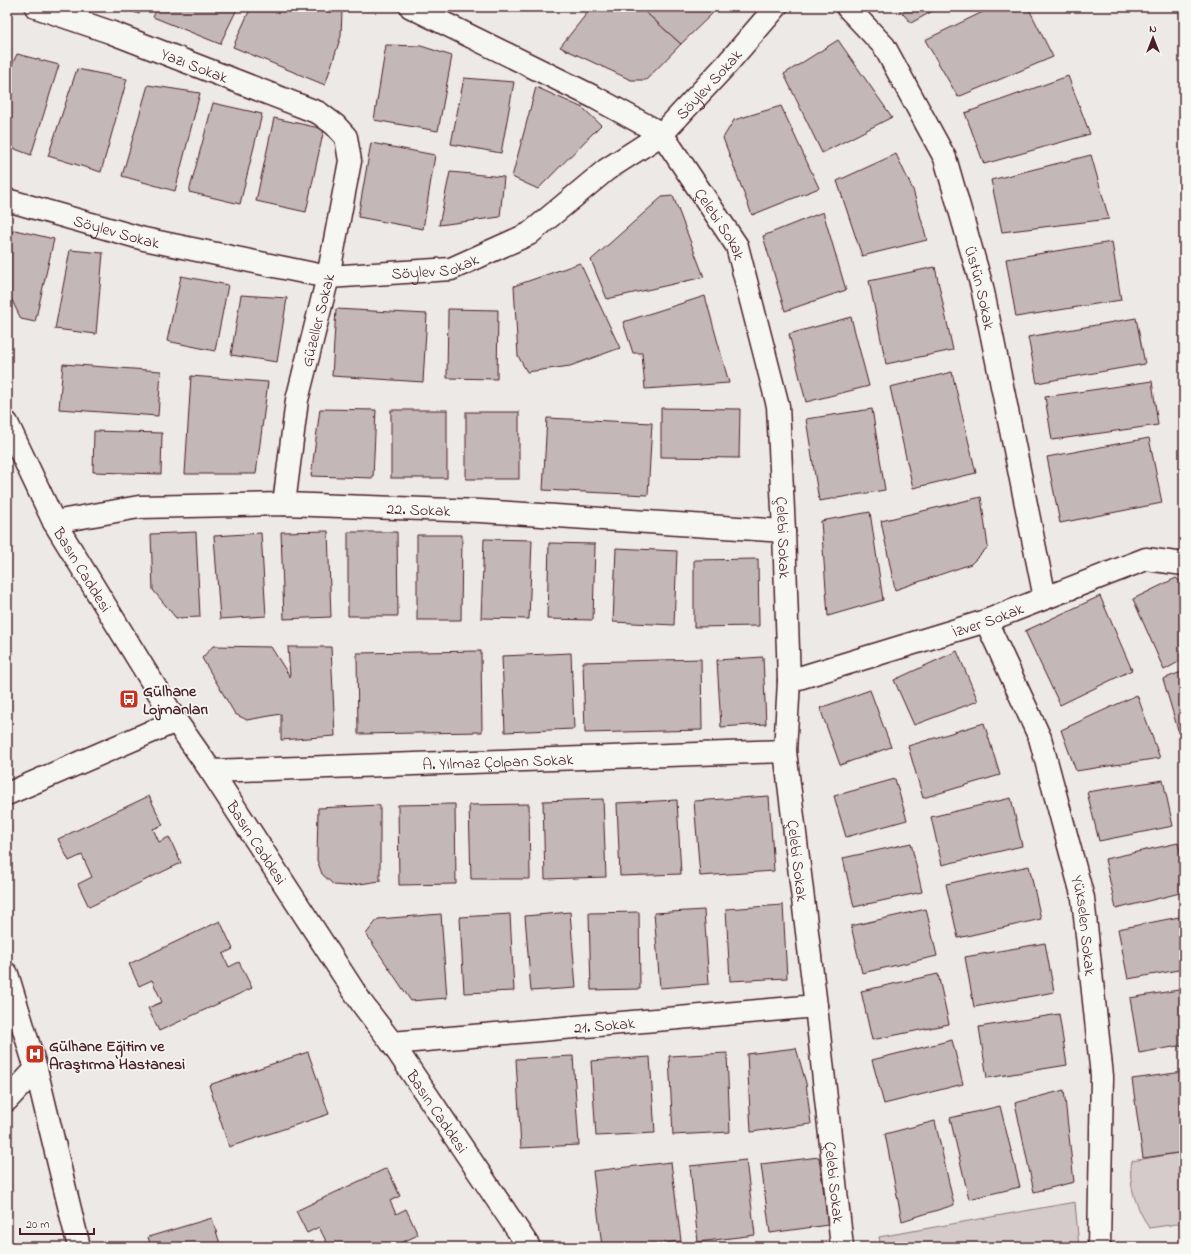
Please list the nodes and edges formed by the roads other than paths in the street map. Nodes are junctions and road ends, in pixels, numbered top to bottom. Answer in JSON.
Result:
{"nodes":[{"id":1,"x":36,"y":7,"type":"edge"},
{"id":2,"x":411,"y":7,"type":"edge"},
{"id":3,"x":776,"y":7,"type":"edge"},
{"id":4,"x":847,"y":7,"type":"edge"},
{"id":5,"x":662,"y":134,"type":"junction"},
{"id":6,"x":346,"y":137,"type":"joint"},
{"id":7,"x":7,"y":200,"type":"edge"},
{"id":8,"x":328,"y":277,"type":"junction"},
{"id":9,"x":7,"y":423,"type":"edge"},
{"id":10,"x":284,"y":504,"type":"junction"},
{"id":11,"x":54,"y":522,"type":"junction"},
{"id":12,"x":784,"y":530,"type":"junction"},
{"id":13,"x":1184,"y":564,"type":"edge"},
{"id":14,"x":1045,"y":598,"type":"junction"},
{"id":15,"x":986,"y":620,"type":"junction"},
{"id":16,"x":790,"y":681,"type":"junction"},
{"id":17,"x":176,"y":721,"type":"junction"},
{"id":18,"x":785,"y":751,"type":"junction"},
{"id":19,"x":211,"y":771,"type":"junction"},
{"id":20,"x":7,"y":794,"type":"edge"},
{"id":21,"x":7,"y":974,"type":"edge"},
{"id":22,"x":816,"y":1006,"type":"junction"},
{"id":23,"x":392,"y":1042,"type":"junction"},
{"id":24,"x":36,"y":1069,"type":"junction"},
{"id":25,"x":7,"y":1100,"type":"edge"},
{"id":26,"x":79,"y":1247,"type":"edge"},
{"id":27,"x":529,"y":1247,"type":"edge"},
{"id":28,"x":842,"y":1247,"type":"edge"},
{"id":29,"x":1099,"y":1247,"type":"edge"}],
"edges":[{"from":1,"to":6,"type":"street","name":"Yazı Sokak"},
{"from":2,"to":5,"type":"street","name":"Çelebi Sokak"},
{"from":3,"to":5,"type":"street","name":"Söylev Sokak"},
{"from":4,"to":14,"type":"street","name":"Üstün Sokak"},
{"from":5,"to":8,"type":"street","name":"Söylev Sokak"},
{"from":5,"to":12,"type":"street","name":"Çelebi Sokak"},
{"from":6,"to":8,"type":"street","name":"Güzeller Sokak"},
{"from":7,"to":8,"type":"street","name":"Söylev Sokak"},
{"from":8,"to":10,"type":"street","name":"Güzeller Sokak"},
{"from":9,"to":11,"type":"street","name":"Basın Caddesi"},
{"from":10,"to":11,"type":"street","name":"22. Sokak"},
{"from":10,"to":12,"type":"street","name":"22. Sokak"},
{"from":11,"to":17,"type":"street","name":"Basın Caddesi"},
{"from":12,"to":16,"type":"street","name":"Çelebi Sokak"},
{"from":13,"to":14,"type":"street","name":"İzver Sokak"},
{"from":14,"to":15,"type":"street","name":"İzver Sokak"},
{"from":15,"to":16,"type":"street","name":"İzver Sokak"},
{"from":15,"to":29,"type":"street","name":"Yükselen Sokak"},
{"from":16,"to":18,"type":"street","name":"Çelebi Sokak"},
{"from":17,"to":19,"type":"street","name":"Basın Caddesi"},
{"from":17,"to":20,"type":"street"},
{"from":18,"to":19,"type":"street","name":"A. Yılmaz Çolpan Sokak"},
{"from":18,"to":22,"type":"street","name":"Çelebi Sokak"},
{"from":19,"to":23,"type":"street","name":"Basın Caddesi"},
{"from":21,"to":24,"type":"street"},
{"from":22,"to":23,"type":"street","name":"21. Sokak"},
{"from":22,"to":28,"type":"street","name":"Çelebi Sokak"},
{"from":23,"to":27,"type":"street","name":"Basın Caddesi"},
{"from":24,"to":25,"type":"street"},
{"from":24,"to":26,"type":"street"}]}
